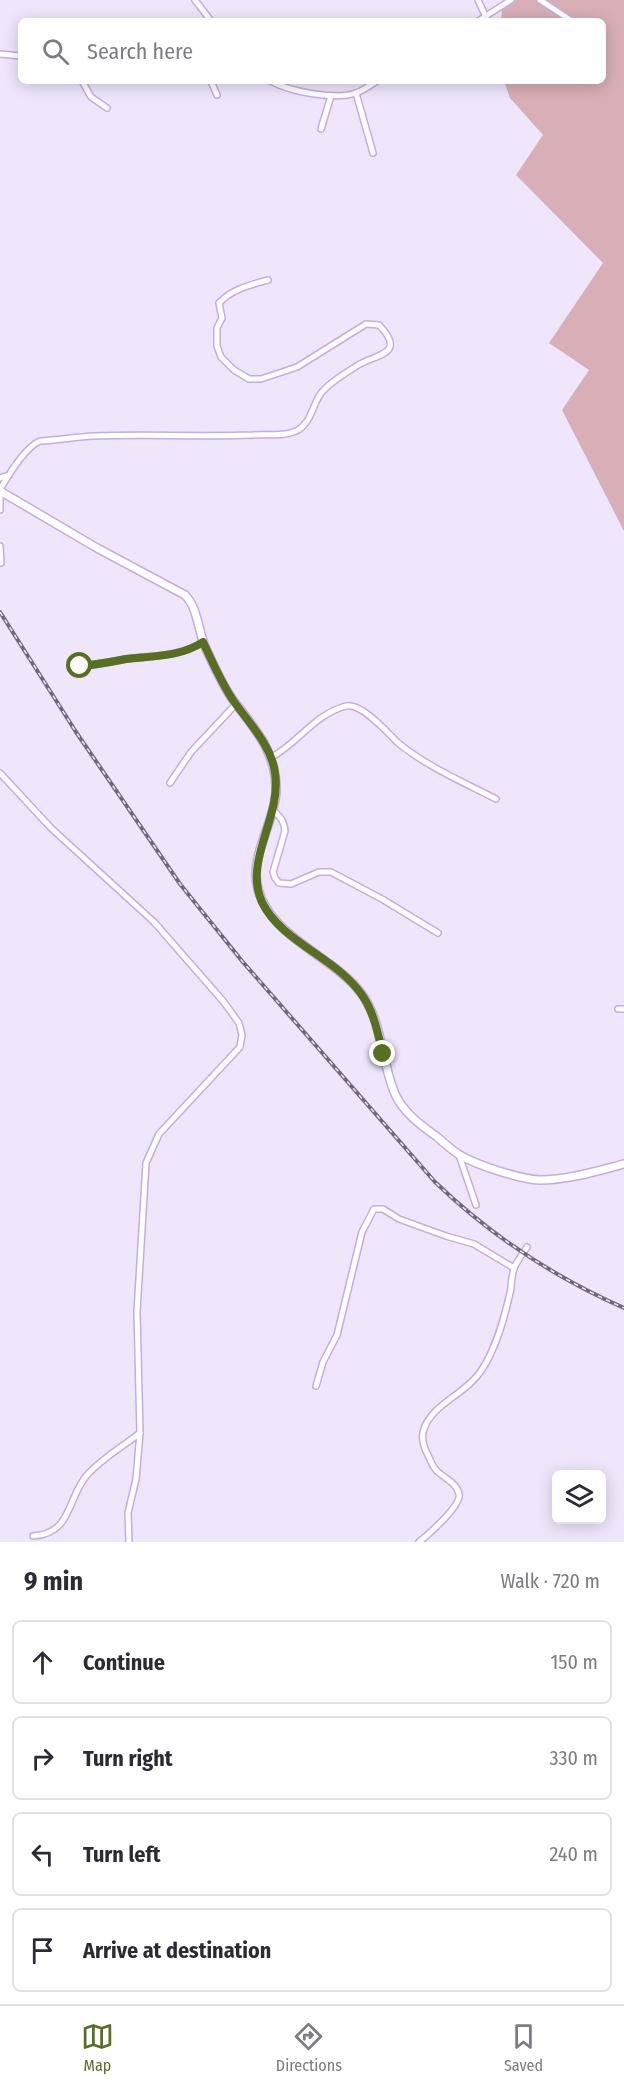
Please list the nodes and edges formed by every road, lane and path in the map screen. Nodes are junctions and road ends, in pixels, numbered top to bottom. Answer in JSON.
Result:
{"nodes":[{"id":1,"x":195,"y":0,"type":"edge"},
{"id":2,"x":478,"y":0,"type":"edge"},
{"id":3,"x":512,"y":0,"type":"edge"},
{"id":4,"x":540,"y":0,"type":"edge"},
{"id":5,"x":486,"y":17,"type":"joint"},
{"id":6,"x":209,"y":18,"type":"edge"},
{"id":7,"x":567,"y":18,"type":"edge"},
{"id":8,"x":0,"y":54,"type":"edge"},
{"id":9,"x":18,"y":56,"type":"edge"},
{"id":10,"x":84,"y":84,"type":"edge"},
{"id":11,"x":212,"y":84,"type":"edge"},
{"id":12,"x":280,"y":84,"type":"edge"},
{"id":13,"x":371,"y":84,"type":"edge"},
{"id":14,"x":356,"y":93,"type":"junction"},
{"id":15,"x":217,"y":95,"type":"dead end"},
{"id":16,"x":331,"y":96,"type":"junction"},
{"id":17,"x":107,"y":108,"type":"dead end"},
{"id":18,"x":321,"y":129,"type":"dead end"},
{"id":19,"x":373,"y":153,"type":"dead end"},
{"id":20,"x":268,"y":280,"type":"dead end"},
{"id":21,"x":9,"y":475,"type":"junction"},
{"id":22,"x":0,"y":478,"type":"edge"},
{"id":23,"x":0,"y":491,"type":"edge"},
{"id":24,"x":0,"y":510,"type":"edge"},
{"id":25,"x":0,"y":546,"type":"edge"},
{"id":26,"x":1,"y":562,"type":"edge"},
{"id":27,"x":203,"y":642,"type":"junction"},
{"id":28,"x":80,"y":666,"type":"dead end"},
{"id":29,"x":236,"y":704,"type":"junction"},
{"id":30,"x":272,"y":758,"type":"junction"},
{"id":31,"x":0,"y":773,"type":"edge"},
{"id":32,"x":170,"y":783,"type":"dead end"},
{"id":33,"x":496,"y":799,"type":"dead end"},
{"id":34,"x":273,"y":810,"type":"junction"},
{"id":35,"x":438,"y":933,"type":"dead end"},
{"id":36,"x":459,"y":1155,"type":"junction"},
{"id":37,"x":624,"y":1164,"type":"edge"},
{"id":38,"x":476,"y":1205,"type":"dead end"},
{"id":39,"x":527,"y":1247,"type":"dead end"},
{"id":40,"x":514,"y":1268,"type":"junction"},
{"id":41,"x":316,"y":1386,"type":"dead end"},
{"id":42,"x":140,"y":1434,"type":"junction"},
{"id":43,"x":33,"y":1536,"type":"dead end"},
{"id":44,"x":129,"y":1542,"type":"edge"},
{"id":45,"x":420,"y":1542,"type":"edge"}],
"edges":[{"from":1,"to":6,"type":"street"},
{"from":2,"to":5,"type":"street"},
{"from":3,"to":5,"type":"street"},
{"from":4,"to":7,"type":"street"},
{"from":8,"to":9,"type":"street"},
{"from":10,"to":17,"type":"street"},
{"from":11,"to":15,"type":"street"},
{"from":12,"to":16,"type":"street"},
{"from":13,"to":14,"type":"street"},
{"from":14,"to":16,"type":"street"},
{"from":14,"to":19,"type":"street"},
{"from":16,"to":18,"type":"street"},
{"from":20,"to":21,"type":"street"},
{"from":21,"to":22,"type":"street"},
{"from":21,"to":23,"type":"street"},
{"from":23,"to":24,"type":"street"},
{"from":23,"to":27,"type":"street"},
{"from":25,"to":26,"type":"street"},
{"from":27,"to":28,"type":"street"},
{"from":27,"to":29,"type":"street"},
{"from":29,"to":30,"type":"street"},
{"from":29,"to":32,"type":"street"},
{"from":30,"to":33,"type":"street"},
{"from":30,"to":34,"type":"street"},
{"from":31,"to":42,"type":"street"},
{"from":34,"to":35,"type":"street"},
{"from":34,"to":36,"type":"street"},
{"from":36,"to":37,"type":"street"},
{"from":36,"to":38,"type":"street"},
{"from":39,"to":40,"type":"street"},
{"from":40,"to":41,"type":"street"},
{"from":40,"to":45,"type":"street"},
{"from":42,"to":43,"type":"street"},
{"from":42,"to":44,"type":"street"}]}
